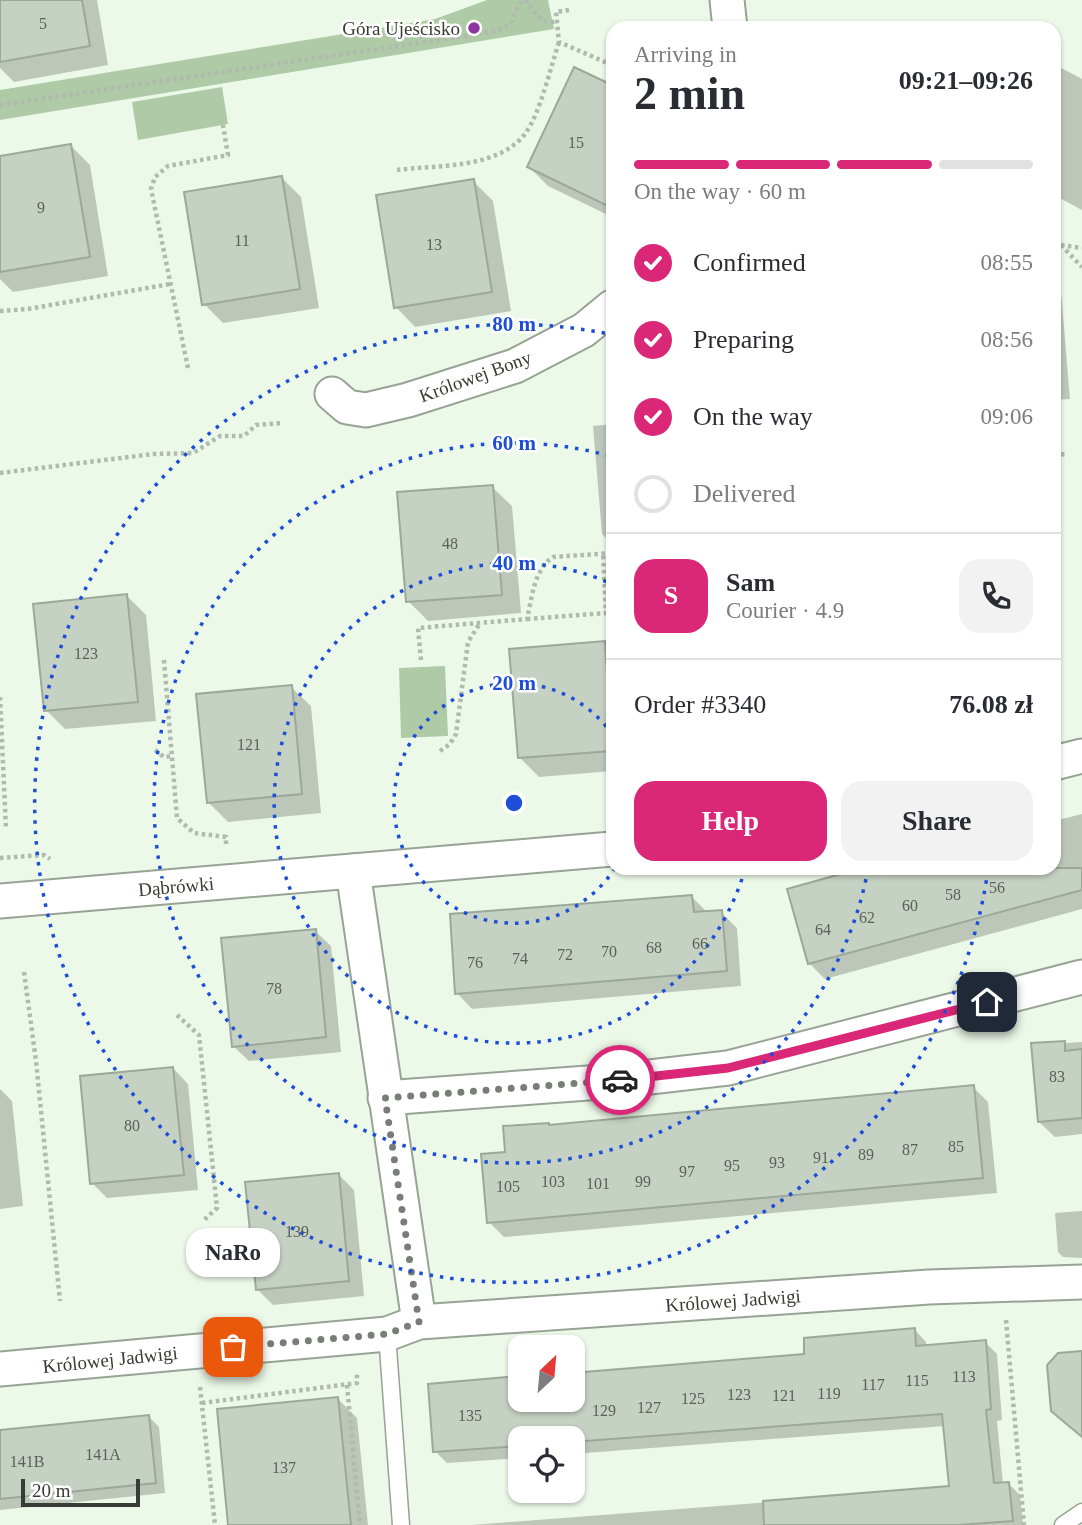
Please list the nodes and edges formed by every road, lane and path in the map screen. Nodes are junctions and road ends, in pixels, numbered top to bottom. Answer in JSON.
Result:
{"nodes":[{"id":1,"x":524,"y":0,"type":"edge"},
{"id":2,"x":727,"y":0,"type":"edge"},
{"id":3,"x":569,"y":10,"type":"dead end"},
{"id":4,"x":557,"y":21,"type":"junction"},
{"id":5,"x":729,"y":21,"type":"edge"},
{"id":6,"x":559,"y":42,"type":"junction"},
{"id":7,"x":606,"y":62,"type":"edge"},
{"id":8,"x":0,"y":105,"type":"edge"},
{"id":9,"x":223,"y":125,"type":"dead end"},
{"id":10,"x":397,"y":170,"type":"dead end"},
{"id":11,"x":1061,"y":245,"type":"joint"},
{"id":12,"x":1082,"y":248,"type":"edge"},
{"id":13,"x":1082,"y":267,"type":"edge"},
{"id":14,"x":170,"y":284,"type":"junction"},
{"id":15,"x":0,"y":311,"type":"edge"},
{"id":16,"x":606,"y":312,"type":"edge"},
{"id":17,"x":188,"y":368,"type":"dead end"},
{"id":18,"x":332,"y":394,"type":"dead end"},
{"id":19,"x":283,"y":423,"type":"dead end"},
{"id":20,"x":1061,"y":454,"type":"edge"},
{"id":21,"x":1067,"y":454,"type":"dead end"},
{"id":22,"x":0,"y":473,"type":"edge"},
{"id":23,"x":603,"y":554,"type":"junction"},
{"id":24,"x":606,"y":554,"type":"edge"},
{"id":25,"x":527,"y":619,"type":"junction"},
{"id":26,"x":481,"y":623,"type":"junction"},
{"id":27,"x":164,"y":660,"type":"dead end"},
{"id":28,"x":421,"y":660,"type":"dead end"},
{"id":29,"x":0,"y":696,"type":"edge"},
{"id":30,"x":155,"y":750,"type":"dead end"},
{"id":31,"x":440,"y":751,"type":"dead end"},
{"id":32,"x":172,"y":756,"type":"junction"},
{"id":33,"x":1082,"y":756,"type":"edge"},
{"id":34,"x":1061,"y":761,"type":"edge"},
{"id":35,"x":6,"y":829,"type":"dead end"},
{"id":36,"x":219,"y":837,"type":"dead end"},
{"id":37,"x":606,"y":850,"type":"edge"},
{"id":38,"x":353,"y":871,"type":"junction"},
{"id":39,"x":0,"y":901,"type":"edge"},
{"id":40,"x":24,"y":972,"type":"dead end"},
{"id":41,"x":1082,"y":977,"type":"edge"},
{"id":42,"x":177,"y":1015,"type":"dead end"},
{"id":43,"x":385,"y":1098,"type":"junction"},
{"id":44,"x":203,"y":1221,"type":"dead end"},
{"id":45,"x":1082,"y":1282,"type":"edge"},
{"id":46,"x":1003,"y":1284,"type":"junction"},
{"id":47,"x":60,"y":1301,"type":"dead end"},
{"id":48,"x":419,"y":1322,"type":"junction"},
{"id":49,"x":387,"y":1334,"type":"junction"},
{"id":50,"x":0,"y":1369,"type":"edge"},
{"id":51,"x":346,"y":1385,"type":"dead end"},
{"id":52,"x":202,"y":1407,"type":"dead end"},
{"id":53,"x":1082,"y":1512,"type":"edge"},
{"id":54,"x":215,"y":1525,"type":"edge"},
{"id":55,"x":360,"y":1525,"type":"edge"},
{"id":56,"x":401,"y":1525,"type":"edge"},
{"id":57,"x":1024,"y":1525,"type":"edge"},
{"id":58,"x":1063,"y":1525,"type":"edge"}],
"edges":[{"from":1,"to":4,"type":"path"},
{"from":1,"to":8,"type":"path"},
{"from":2,"to":5,"type":"street"},
{"from":3,"to":4,"type":"path"},
{"from":4,"to":6,"type":"path"},
{"from":6,"to":7,"type":"path"},
{"from":6,"to":10,"type":"path"},
{"from":9,"to":14,"type":"path"},
{"from":11,"to":12,"type":"path"},
{"from":11,"to":13,"type":"path"},
{"from":14,"to":15,"type":"path"},
{"from":14,"to":17,"type":"path"},
{"from":16,"to":18,"type":"street","name":"Królowej Bony"},
{"from":19,"to":22,"type":"path"},
{"from":20,"to":21,"type":"path"},
{"from":23,"to":24,"type":"path"},
{"from":23,"to":25,"type":"path"},
{"from":23,"to":25,"type":"path"},
{"from":25,"to":26,"type":"path"},
{"from":26,"to":28,"type":"path"},
{"from":26,"to":31,"type":"path"},
{"from":27,"to":32,"type":"path"},
{"from":29,"to":35,"type":"path"},
{"from":30,"to":32,"type":"path"},
{"from":32,"to":36,"type":"path"},
{"from":33,"to":34,"type":"street"},
{"from":37,"to":38,"type":"street","name":"Dąbrówki"},
{"from":38,"to":39,"type":"street","name":"Dąbrówki"},
{"from":38,"to":43,"type":"street"},
{"from":40,"to":47,"type":"path"},
{"from":41,"to":43,"type":"street"},
{"from":42,"to":44,"type":"path"},
{"from":43,"to":48,"type":"street"},
{"from":45,"to":46,"type":"street","name":"Królowej Jadwigi"},
{"from":46,"to":48,"type":"street","name":"Królowej Jadwigi"},
{"from":46,"to":57,"type":"path"},
{"from":48,"to":49,"type":"street","name":"Królowej Jadwigi"},
{"from":49,"to":50,"type":"street","name":"Królowej Jadwigi"},
{"from":49,"to":56,"type":"lane"},
{"from":51,"to":55,"type":"path"},
{"from":52,"to":54,"type":"path"},
{"from":53,"to":58,"type":"lane"}]}
